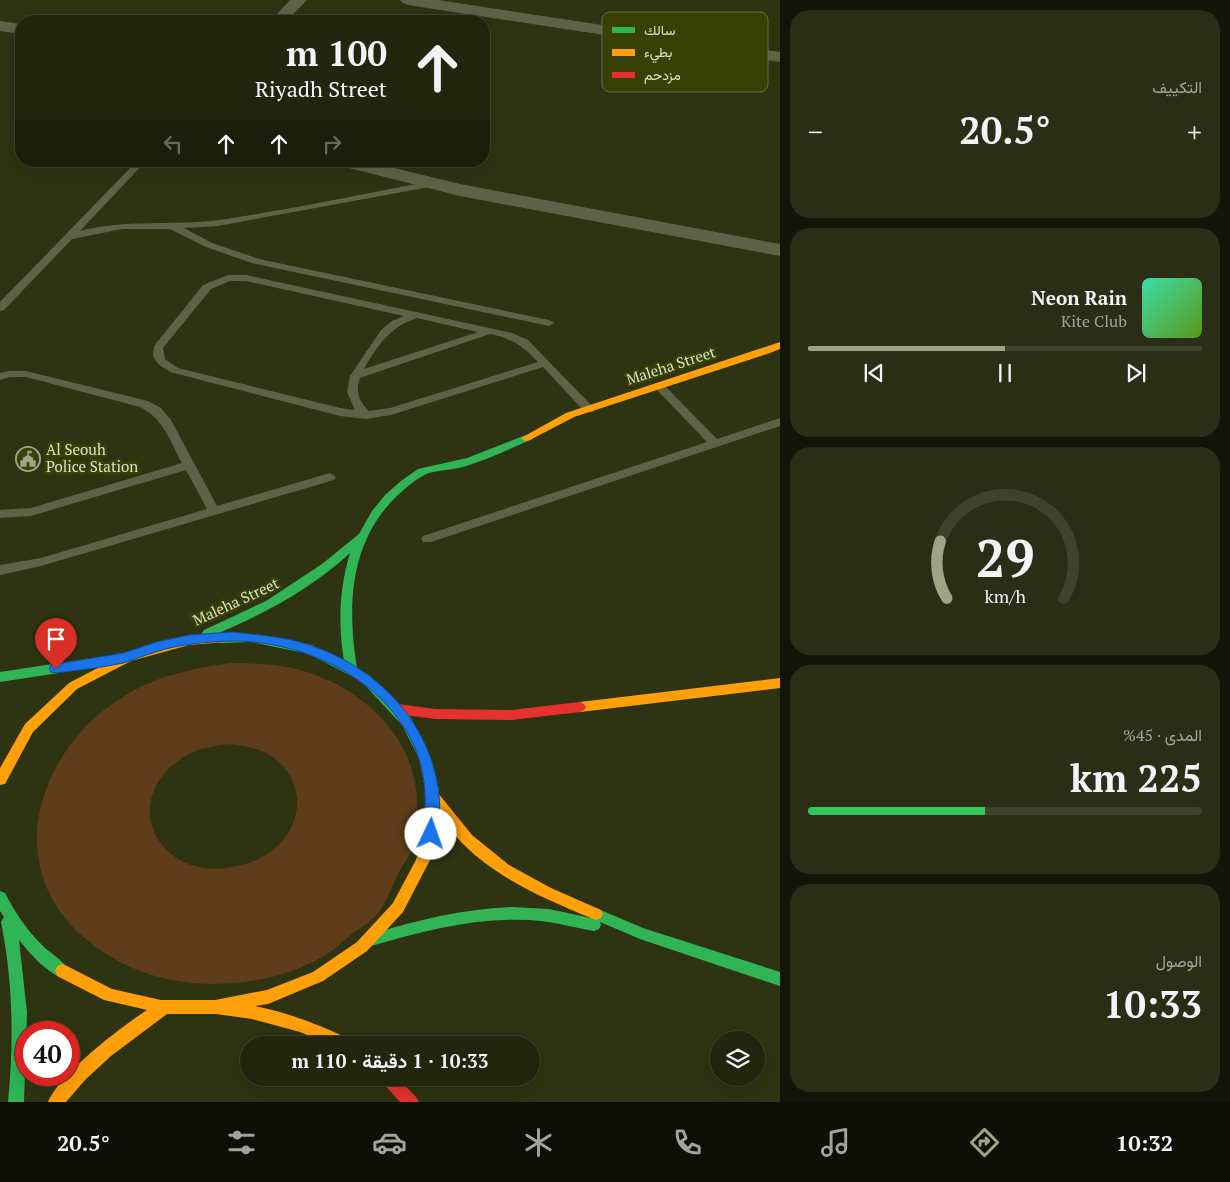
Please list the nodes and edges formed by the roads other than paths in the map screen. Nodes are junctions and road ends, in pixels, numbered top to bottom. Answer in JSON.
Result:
{"nodes":[{"id":1,"x":299,"y":0,"type":"edge"},
{"id":2,"x":408,"y":0,"type":"edge"},
{"id":3,"x":284,"y":15,"type":"edge"},
{"id":4,"x":0,"y":26,"type":"edge"},
{"id":5,"x":15,"y":28,"type":"edge"},
{"id":6,"x":602,"y":30,"type":"edge"},
{"id":7,"x":136,"y":167,"type":"edge"},
{"id":8,"x":366,"y":167,"type":"edge"},
{"id":9,"x":432,"y":184,"type":"junction"},
{"id":10,"x":172,"y":226,"type":"junction"},
{"id":11,"x":69,"y":237,"type":"junction"},
{"id":12,"x":780,"y":250,"type":"edge"},
{"id":13,"x":0,"y":308,"type":"edge"},
{"id":14,"x":417,"y":315,"type":"junction"},
{"id":15,"x":549,"y":323,"type":"dead end"},
{"id":16,"x":490,"y":331,"type":"junction"},
{"id":17,"x":780,"y":345,"type":"edge"},
{"id":18,"x":545,"y":362,"type":"junction"},
{"id":19,"x":0,"y":376,"type":"edge"},
{"id":20,"x":355,"y":376,"type":"junction"},
{"id":21,"x":659,"y":386,"type":"junction"},
{"id":22,"x":589,"y":409,"type":"junction"},
{"id":23,"x":366,"y":414,"type":"junction"},
{"id":24,"x":570,"y":415,"type":"junction"},
{"id":25,"x":539,"y":418,"type":"dead end"},
{"id":26,"x":780,"y":422,"type":"edge"},
{"id":27,"x":715,"y":444,"type":"junction"},
{"id":28,"x":431,"y":458,"type":"dead end"},
{"id":29,"x":190,"y":465,"type":"junction"},
{"id":30,"x":424,"y":471,"type":"junction"},
{"id":31,"x":330,"y":477,"type":"dead end"},
{"id":32,"x":214,"y":511,"type":"junction"},
{"id":33,"x":0,"y":514,"type":"edge"},
{"id":34,"x":364,"y":534,"type":"junction"},
{"id":35,"x":427,"y":539,"type":"dead end"},
{"id":36,"x":0,"y":570,"type":"edge"},
{"id":37,"x":189,"y":640,"type":"junction"},
{"id":38,"x":124,"y":658,"type":"junction"},
{"id":39,"x":351,"y":669,"type":"junction"},
{"id":40,"x":0,"y":677,"type":"edge"},
{"id":41,"x":780,"y":683,"type":"edge"},
{"id":42,"x":398,"y":709,"type":"junction"},
{"id":43,"x":0,"y":780,"type":"edge"},
{"id":44,"x":433,"y":797,"type":"junction"},
{"id":45,"x":0,"y":897,"type":"edge"},
{"id":46,"x":6,"y":911,"type":"junction"},
{"id":47,"x":640,"y":933,"type":"junction"},
{"id":48,"x":371,"y":940,"type":"junction"},
{"id":49,"x":780,"y":979,"type":"edge"},
{"id":50,"x":163,"y":1008,"type":"junction"},
{"id":51,"x":218,"y":1008,"type":"junction"},
{"id":52,"x":328,"y":1036,"type":"edge"},
{"id":53,"x":396,"y":1086,"type":"edge"},
{"id":54,"x":16,"y":1102,"type":"edge"},
{"id":55,"x":56,"y":1102,"type":"edge"},
{"id":56,"x":411,"y":1102,"type":"edge"}],
"edges":[{"from":1,"to":3,"type":"street"},
{"from":2,"to":6,"type":"street"},
{"from":4,"to":5,"type":"street"},
{"from":7,"to":11,"type":"lane"},
{"from":8,"to":9,"type":"street"},
{"from":9,"to":10,"type":"lane"},
{"from":9,"to":12,"type":"street"},
{"from":10,"to":11,"type":"lane"},
{"from":10,"to":15,"type":"lane"},
{"from":11,"to":13,"type":"lane"},
{"from":14,"to":16,"type":"lane"},
{"from":14,"to":20,"type":"lane"},
{"from":14,"to":23,"type":"lane"},
{"from":16,"to":18,"type":"lane"},
{"from":16,"to":20,"type":"lane"},
{"from":17,"to":21,"type":"main road","name":"Maleha Street"},
{"from":18,"to":22,"type":"lane"},
{"from":18,"to":23,"type":"lane"},
{"from":19,"to":29,"type":"lane"},
{"from":20,"to":23,"type":"lane"},
{"from":21,"to":22,"type":"main road","name":"Maleha Street"},
{"from":21,"to":27,"type":"lane"},
{"from":22,"to":24,"type":"main road","name":"Maleha Street"},
{"from":24,"to":25,"type":"main road","name":"Maleha Street"},
{"from":24,"to":30,"type":"main road","name":"Maleha Street"},
{"from":26,"to":27,"type":"lane"},
{"from":27,"to":35,"type":"lane"},
{"from":28,"to":30,"type":"main road","name":"Maleha Street"},
{"from":29,"to":32,"type":"lane"},
{"from":29,"to":33,"type":"lane"},
{"from":30,"to":34,"type":"main road","name":"Maleha Street"},
{"from":31,"to":32,"type":"lane"},
{"from":32,"to":36,"type":"lane"},
{"from":34,"to":37,"type":"main road","name":"Maleha Street"},
{"from":34,"to":39,"type":"main road","name":"Maleha Street"},
{"from":37,"to":38,"type":"main road"},
{"from":37,"to":39,"type":"main road"},
{"from":38,"to":40,"type":"main road"},
{"from":38,"to":43,"type":"main road"},
{"from":39,"to":42,"type":"main road"},
{"from":41,"to":42,"type":"main road"},
{"from":42,"to":44,"type":"main road"},
{"from":44,"to":47,"type":"main road"},
{"from":44,"to":48,"type":"main road"},
{"from":45,"to":46,"type":"main road"},
{"from":46,"to":50,"type":"main road"},
{"from":46,"to":54,"type":"main road"},
{"from":47,"to":48,"type":"main road"},
{"from":47,"to":49,"type":"main road"},
{"from":48,"to":51,"type":"main road"},
{"from":50,"to":51,"type":"main road"},
{"from":50,"to":55,"type":"main road"},
{"from":51,"to":52,"type":"main road"},
{"from":53,"to":56,"type":"main road"}]}
